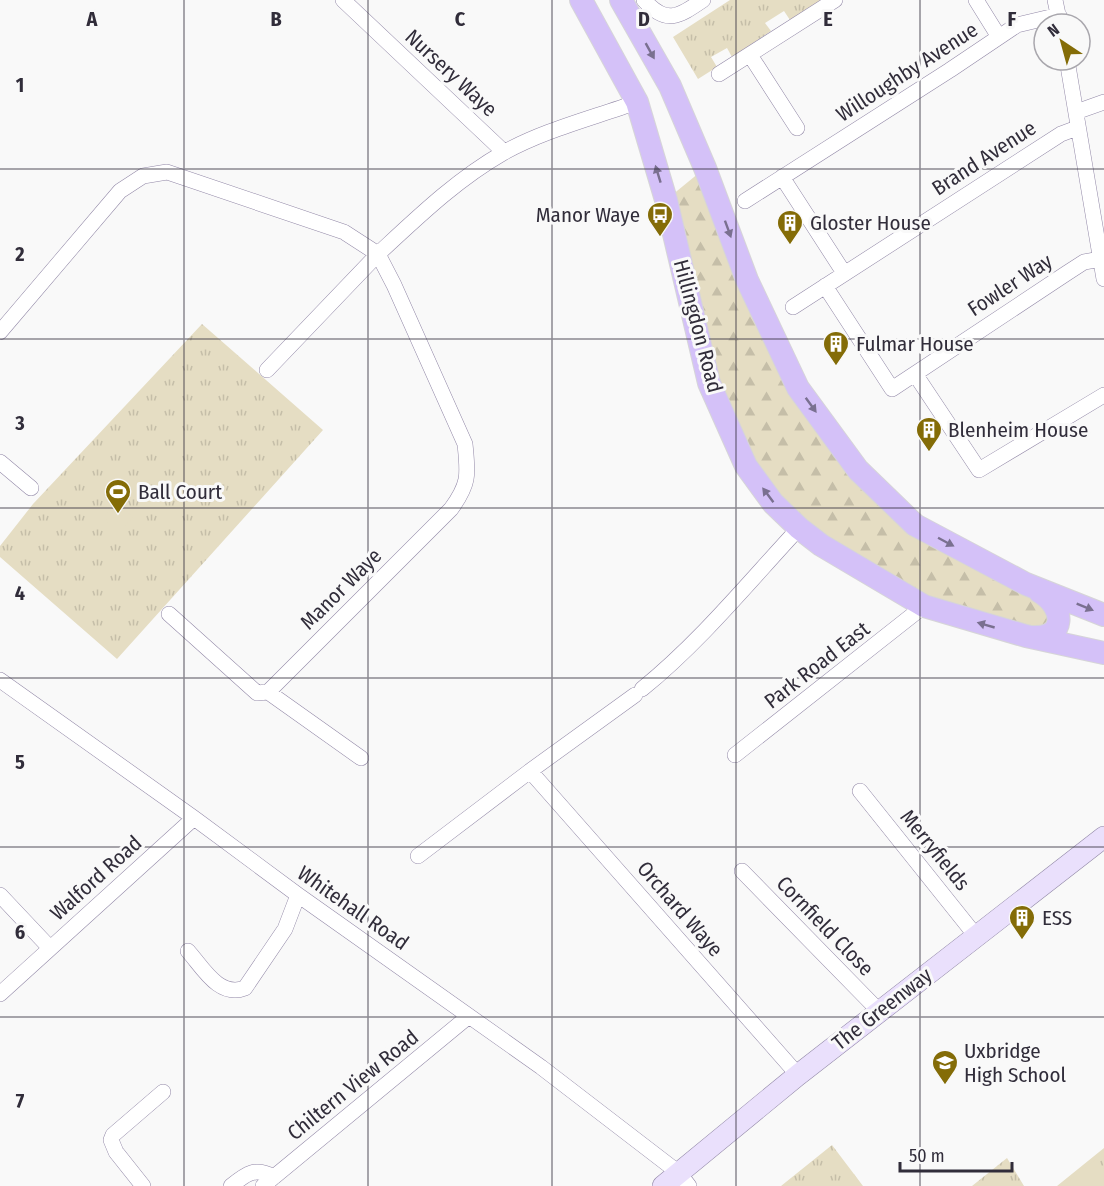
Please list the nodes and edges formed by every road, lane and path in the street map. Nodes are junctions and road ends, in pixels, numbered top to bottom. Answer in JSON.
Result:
{"nodes":[{"id":1,"x":343,"y":0,"type":"edge"},
{"id":2,"x":581,"y":0,"type":"edge"},
{"id":3,"x":621,"y":0,"type":"edge"},
{"id":4,"x":644,"y":0,"type":"edge"},
{"id":5,"x":703,"y":0,"type":"edge"},
{"id":6,"x":835,"y":0,"type":"edge"},
{"id":7,"x":976,"y":0,"type":"edge"},
{"id":8,"x":1032,"y":21,"type":"edge"},
{"id":9,"x":999,"y":37,"type":"junction"},
{"id":10,"x":750,"y":55,"type":"junction"},
{"id":11,"x":1069,"y":72,"type":"edge"},
{"id":12,"x":719,"y":74,"type":"dead end"},
{"id":13,"x":637,"y":102,"type":"junction"},
{"id":14,"x":1104,"y":102,"type":"edge"},
{"id":15,"x":1077,"y":120,"type":"junction"},
{"id":16,"x":797,"y":128,"type":"dead end"},
{"id":17,"x":504,"y":152,"type":"junction"},
{"id":18,"x":782,"y":177,"type":"junction"},
{"id":19,"x":745,"y":201,"type":"dead end"},
{"id":20,"x":1102,"y":251,"type":"edge"},
{"id":21,"x":378,"y":254,"type":"junction"},
{"id":22,"x":844,"y":273,"type":"junction"},
{"id":23,"x":1104,"y":279,"type":"edge"},
{"id":24,"x":825,"y":286,"type":"junction"},
{"id":25,"x":793,"y":307,"type":"dead end"},
{"id":26,"x":0,"y":332,"type":"edge"},
{"id":27,"x":267,"y":370,"type":"dead end"},
{"id":28,"x":915,"y":374,"type":"junction"},
{"id":29,"x":1104,"y":395,"type":"edge"},
{"id":30,"x":0,"y":462,"type":"edge"},
{"id":31,"x":31,"y":488,"type":"dead end"},
{"id":32,"x":799,"y":528,"type":"junction"},
{"id":33,"x":1026,"y":584,"type":"junction"},
{"id":34,"x":924,"y":606,"type":"junction"},
{"id":35,"x":169,"y":614,"type":"dead end"},
{"id":36,"x":1104,"y":615,"type":"edge"},
{"id":37,"x":1026,"y":636,"type":"junction"},
{"id":38,"x":1104,"y":653,"type":"edge"},
{"id":39,"x":0,"y":680,"type":"edge"},
{"id":40,"x":268,"y":692,"type":"junction"},
{"id":41,"x":735,"y":755,"type":"dead end"},
{"id":42,"x":361,"y":758,"type":"dead end"},
{"id":43,"x":530,"y":771,"type":"junction"},
{"id":44,"x":860,"y":791,"type":"dead end"},
{"id":45,"x":194,"y":818,"type":"junction"},
{"id":46,"x":1104,"y":837,"type":"edge"},
{"id":47,"x":418,"y":856,"type":"dead end"},
{"id":48,"x":742,"y":871,"type":"dead end"},
{"id":49,"x":0,"y":895,"type":"edge"},
{"id":50,"x":297,"y":895,"type":"junction"},
{"id":51,"x":976,"y":936,"type":"junction"},
{"id":52,"x":50,"y":948,"type":"junction"},
{"id":53,"x":188,"y":951,"type":"dead end"},
{"id":54,"x":0,"y":994,"type":"edge"},
{"id":55,"x":879,"y":1011,"type":"junction"},
{"id":56,"x":470,"y":1016,"type":"junction"},
{"id":57,"x":798,"y":1075,"type":"junction"},
{"id":58,"x":163,"y":1092,"type":"dead end"},
{"id":59,"x":269,"y":1181,"type":"edge"},
{"id":60,"x":677,"y":1182,"type":"edge"},
{"id":61,"x":143,"y":1186,"type":"edge"},
{"id":62,"x":231,"y":1186,"type":"edge"}],
"edges":[{"from":1,"to":17,"type":"street","name":"Nursery Waye"},
{"from":2,"to":13,"type":"main road","name":"Hillingdon Road"},
{"from":3,"to":33,"type":"main road","one_way":true},
{"from":4,"to":5,"type":"street"},
{"from":6,"to":10,"type":"street"},
{"from":7,"to":9,"type":"street"},
{"from":8,"to":9,"type":"street","name":"Willoughby Avenue"},
{"from":9,"to":18,"type":"street","name":"Willoughby Avenue"},
{"from":10,"to":12,"type":"street"},
{"from":10,"to":16,"type":"street"},
{"from":11,"to":15,"type":"street"},
{"from":13,"to":17,"type":"street"},
{"from":32,"to":13,"type":"main road","name":"Hillingdon Road","one_way":true},
{"from":14,"to":15,"type":"street","name":"Brand Avenue"},
{"from":15,"to":20,"type":"street"},
{"from":15,"to":22,"type":"street","name":"Brand Avenue"},
{"from":17,"to":21,"type":"street"},
{"from":18,"to":19,"type":"street","name":"Willoughby Avenue"},
{"from":18,"to":22,"type":"street"},
{"from":20,"to":23,"type":"street"},
{"from":20,"to":28,"type":"street","name":"Fowler Way"},
{"from":21,"to":26,"type":"street","name":"Manor Waye"},
{"from":21,"to":27,"type":"street"},
{"from":21,"to":40,"type":"street","name":"Manor Waye"},
{"from":22,"to":24,"type":"street","name":"Brand Avenue"},
{"from":24,"to":25,"type":"street","name":"Brand Avenue"},
{"from":24,"to":28,"type":"street","name":"Fowler Way"},
{"from":28,"to":29,"type":"street"},
{"from":30,"to":31,"type":"street"},
{"from":32,"to":34,"type":"main road","name":"Hillingdon Road"},
{"from":32,"to":43,"type":"street"},
{"from":33,"to":36,"type":"main road","one_way":true},
{"from":33,"to":37,"type":"main road"},
{"from":37,"to":34,"type":"main road","name":"Hillingdon Road","one_way":true},
{"from":34,"to":41,"type":"street","name":"Park Road East"},
{"from":35,"to":40,"type":"street"},
{"from":37,"to":38,"type":"main road","name":"Hillingdon Road"},
{"from":39,"to":45,"type":"street","name":"Whitehall Road"},
{"from":40,"to":42,"type":"street"},
{"from":43,"to":47,"type":"street"},
{"from":43,"to":57,"type":"street","name":"Orchard Waye"},
{"from":44,"to":51,"type":"street","name":"Merryfields"},
{"from":45,"to":50,"type":"street","name":"Whitehall Road"},
{"from":45,"to":52,"type":"street","name":"Walford Road"},
{"from":46,"to":51,"type":"street","name":"The Greenway"},
{"from":48,"to":55,"type":"street","name":"Cornfield Close"},
{"from":49,"to":52,"type":"street"},
{"from":50,"to":53,"type":"street"},
{"from":50,"to":56,"type":"street","name":"Whitehall Road"},
{"from":51,"to":55,"type":"street","name":"The Greenway"},
{"from":52,"to":54,"type":"street","name":"Walford Road"},
{"from":55,"to":57,"type":"street","name":"The Greenway"},
{"from":56,"to":59,"type":"street","name":"Chiltern View Road"},
{"from":56,"to":60,"type":"street","name":"Whitehall Road"},
{"from":57,"to":60,"type":"street","name":"The Greenway"},
{"from":58,"to":61,"type":"street"},
{"from":59,"to":62,"type":"street"}]}
